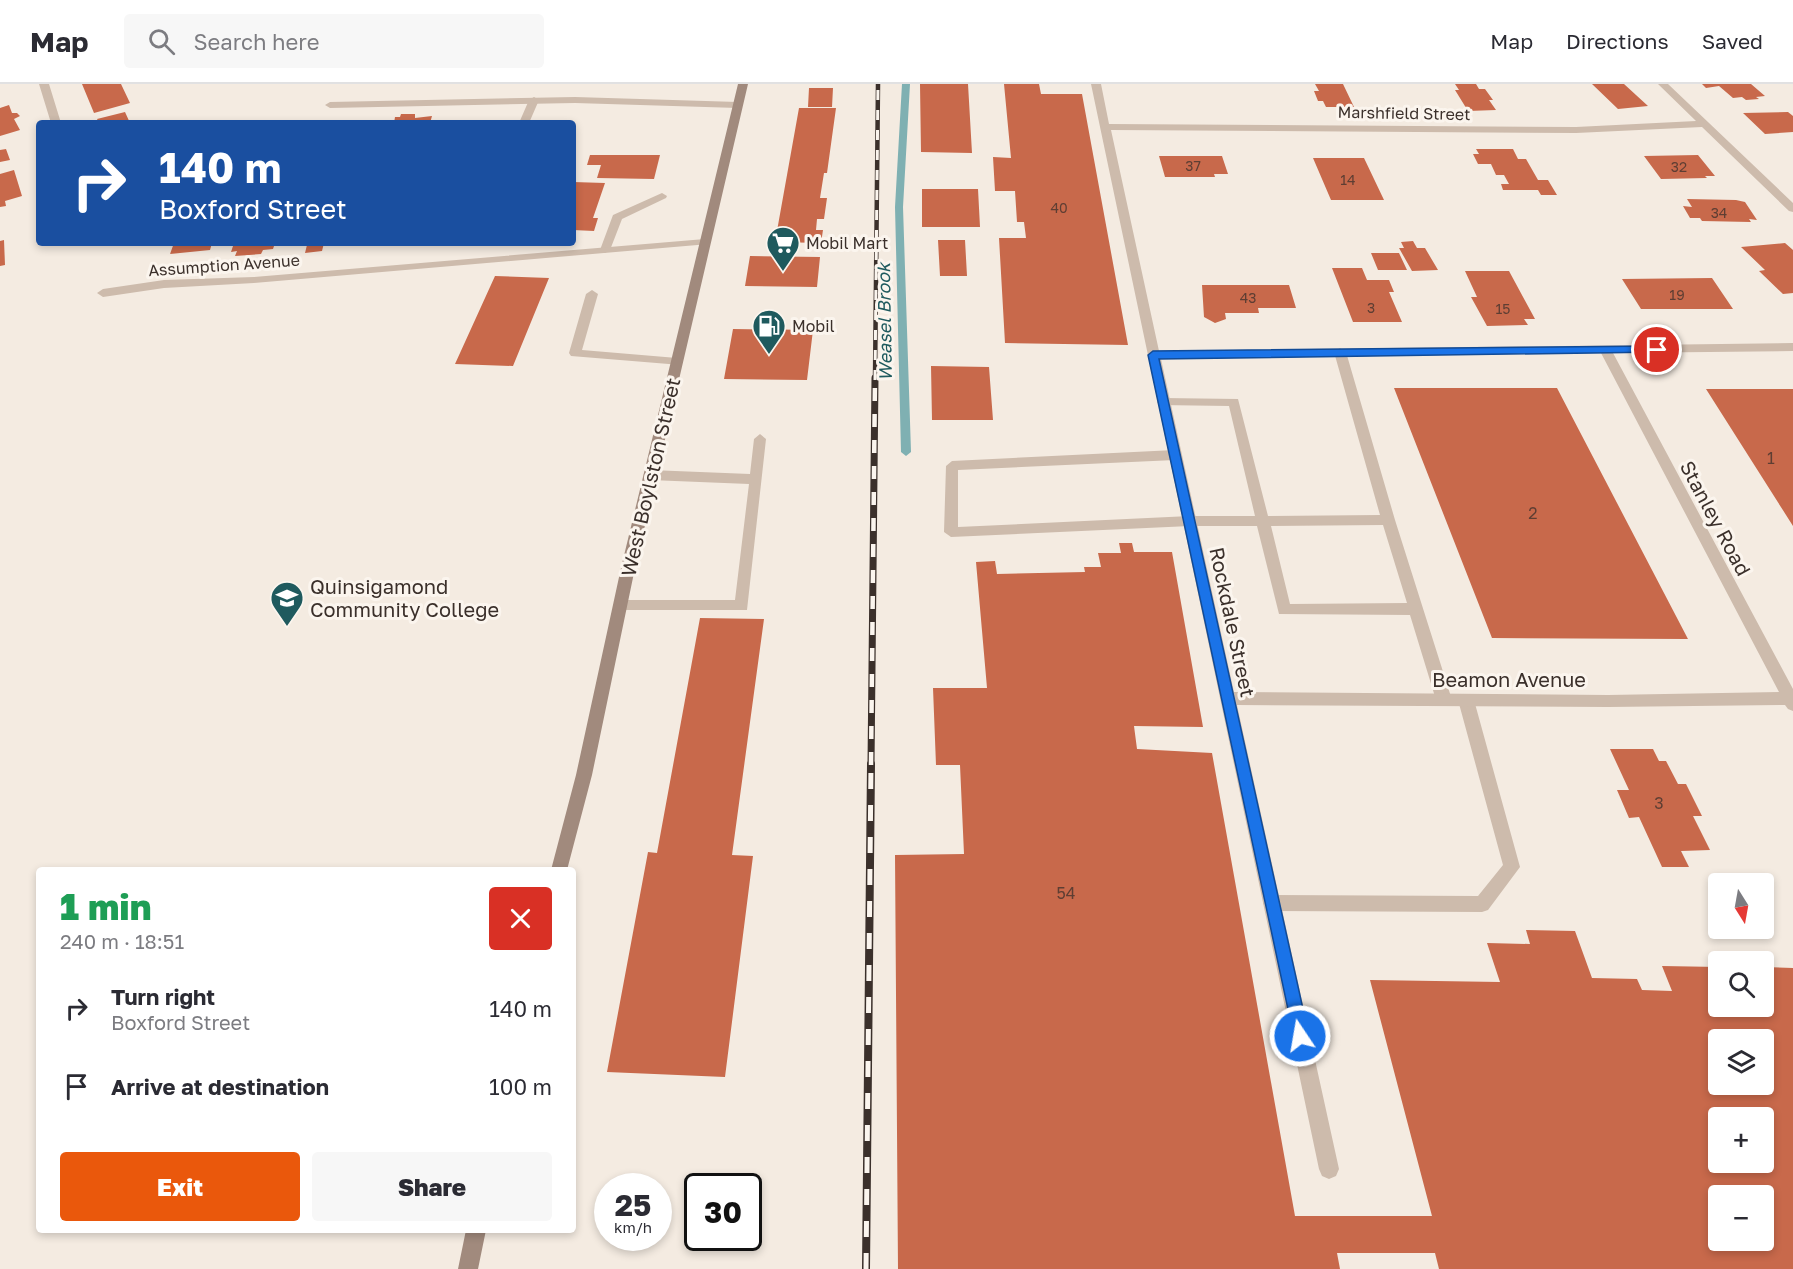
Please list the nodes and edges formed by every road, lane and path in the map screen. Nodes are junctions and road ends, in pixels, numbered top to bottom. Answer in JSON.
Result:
{"nodes":[{"id":1,"x":44,"y":84,"type":"edge"},
{"id":2,"x":743,"y":84,"type":"edge"},
{"id":3,"x":1096,"y":84,"type":"edge"},
{"id":4,"x":1663,"y":84,"type":"edge"},
{"id":5,"x":534,"y":100,"type":"junction"},
{"id":6,"x":330,"y":105,"type":"dead end"},
{"id":7,"x":738,"y":105,"type":"junction"},
{"id":8,"x":55,"y":120,"type":"edge"},
{"id":9,"x":526,"y":120,"type":"edge"},
{"id":10,"x":1704,"y":124,"type":"junction"},
{"id":11,"x":1104,"y":127,"type":"junction"},
{"id":12,"x":662,"y":196,"type":"dead end"},
{"id":13,"x":1793,"y":209,"type":"edge"},
{"id":14,"x":705,"y":242,"type":"junction"},
{"id":15,"x":605,"y":250,"type":"junction"},
{"id":16,"x":103,"y":293,"type":"dead end"},
{"id":17,"x":592,"y":294,"type":"dead end"},
{"id":18,"x":1793,"y":347,"type":"edge"},
{"id":19,"x":1605,"y":350,"type":"junction"},
{"id":20,"x":1340,"y":352,"type":"junction"},
{"id":21,"x":1153,"y":355,"type":"junction"},
{"id":22,"x":677,"y":362,"type":"junction"},
{"id":23,"x":1163,"y":402,"type":"junction"},
{"id":24,"x":760,"y":439,"type":"dead end"},
{"id":25,"x":1175,"y":455,"type":"junction"},
{"id":26,"x":650,"y":475,"type":"junction"},
{"id":27,"x":756,"y":479,"type":"junction"},
{"id":28,"x":1262,"y":519,"type":"junction"},
{"id":29,"x":1388,"y":520,"type":"junction"},
{"id":30,"x":1190,"y":521,"type":"junction"},
{"id":31,"x":621,"y":606,"type":"junction"},
{"id":32,"x":1417,"y":609,"type":"junction"},
{"id":33,"x":1227,"y":698,"type":"junction"},
{"id":34,"x":1444,"y":700,"type":"junction"},
{"id":35,"x":1466,"y":700,"type":"junction"},
{"id":36,"x":1791,"y":701,"type":"edge"},
{"id":37,"x":560,"y":867,"type":"edge"},
{"id":38,"x":1272,"y":903,"type":"junction"},
{"id":39,"x":1329,"y":1169,"type":"dead end"},
{"id":40,"x":475,"y":1233,"type":"edge"},
{"id":41,"x":468,"y":1269,"type":"edge"}],
"edges":[{"from":1,"to":8,"type":"street"},
{"from":2,"to":7,"type":"main road","name":"West Boylston Street"},
{"from":3,"to":11,"type":"street","name":"Rockdale Street"},
{"from":4,"to":10,"type":"street"},
{"from":5,"to":6,"type":"street"},
{"from":5,"to":7,"type":"street"},
{"from":5,"to":9,"type":"street"},
{"from":7,"to":14,"type":"main road","name":"West Boylston Street"},
{"from":10,"to":11,"type":"street","name":"Marshfield Street"},
{"from":10,"to":13,"type":"street"},
{"from":11,"to":21,"type":"street","name":"Rockdale Street"},
{"from":12,"to":15,"type":"street"},
{"from":14,"to":15,"type":"street","name":"Assumption Avenue"},
{"from":14,"to":22,"type":"main road","name":"West Boylston Street"},
{"from":15,"to":16,"type":"street","name":"Assumption Avenue"},
{"from":17,"to":22,"type":"street"},
{"from":18,"to":19,"type":"street"},
{"from":19,"to":20,"type":"street"},
{"from":19,"to":36,"type":"street","name":"Stanley Road"},
{"from":20,"to":21,"type":"street"},
{"from":20,"to":29,"type":"street"},
{"from":21,"to":23,"type":"street","name":"Rockdale Street"},
{"from":22,"to":26,"type":"main road","name":"West Boylston Street"},
{"from":23,"to":25,"type":"street","name":"Rockdale Street"},
{"from":23,"to":28,"type":"street"},
{"from":24,"to":27,"type":"street"},
{"from":25,"to":30,"type":"street","name":"Rockdale Street"},
{"from":25,"to":30,"type":"street"},
{"from":26,"to":27,"type":"street"},
{"from":26,"to":31,"type":"main road","name":"West Boylston Street"},
{"from":27,"to":31,"type":"street"},
{"from":28,"to":29,"type":"street"},
{"from":28,"to":30,"type":"street"},
{"from":28,"to":32,"type":"street"},
{"from":29,"to":32,"type":"street"},
{"from":30,"to":33,"type":"street","name":"Rockdale Street"},
{"from":31,"to":37,"type":"main road","name":"West Boylston Street"},
{"from":32,"to":34,"type":"street"},
{"from":33,"to":34,"type":"street","name":"Beamon Avenue"},
{"from":33,"to":38,"type":"street","name":"Rockdale Street"},
{"from":34,"to":35,"type":"street","name":"Beamon Avenue"},
{"from":35,"to":36,"type":"street","name":"Beamon Avenue"},
{"from":35,"to":38,"type":"street"},
{"from":38,"to":39,"type":"street","name":"Rockdale Street"},
{"from":40,"to":41,"type":"main road"}]}
